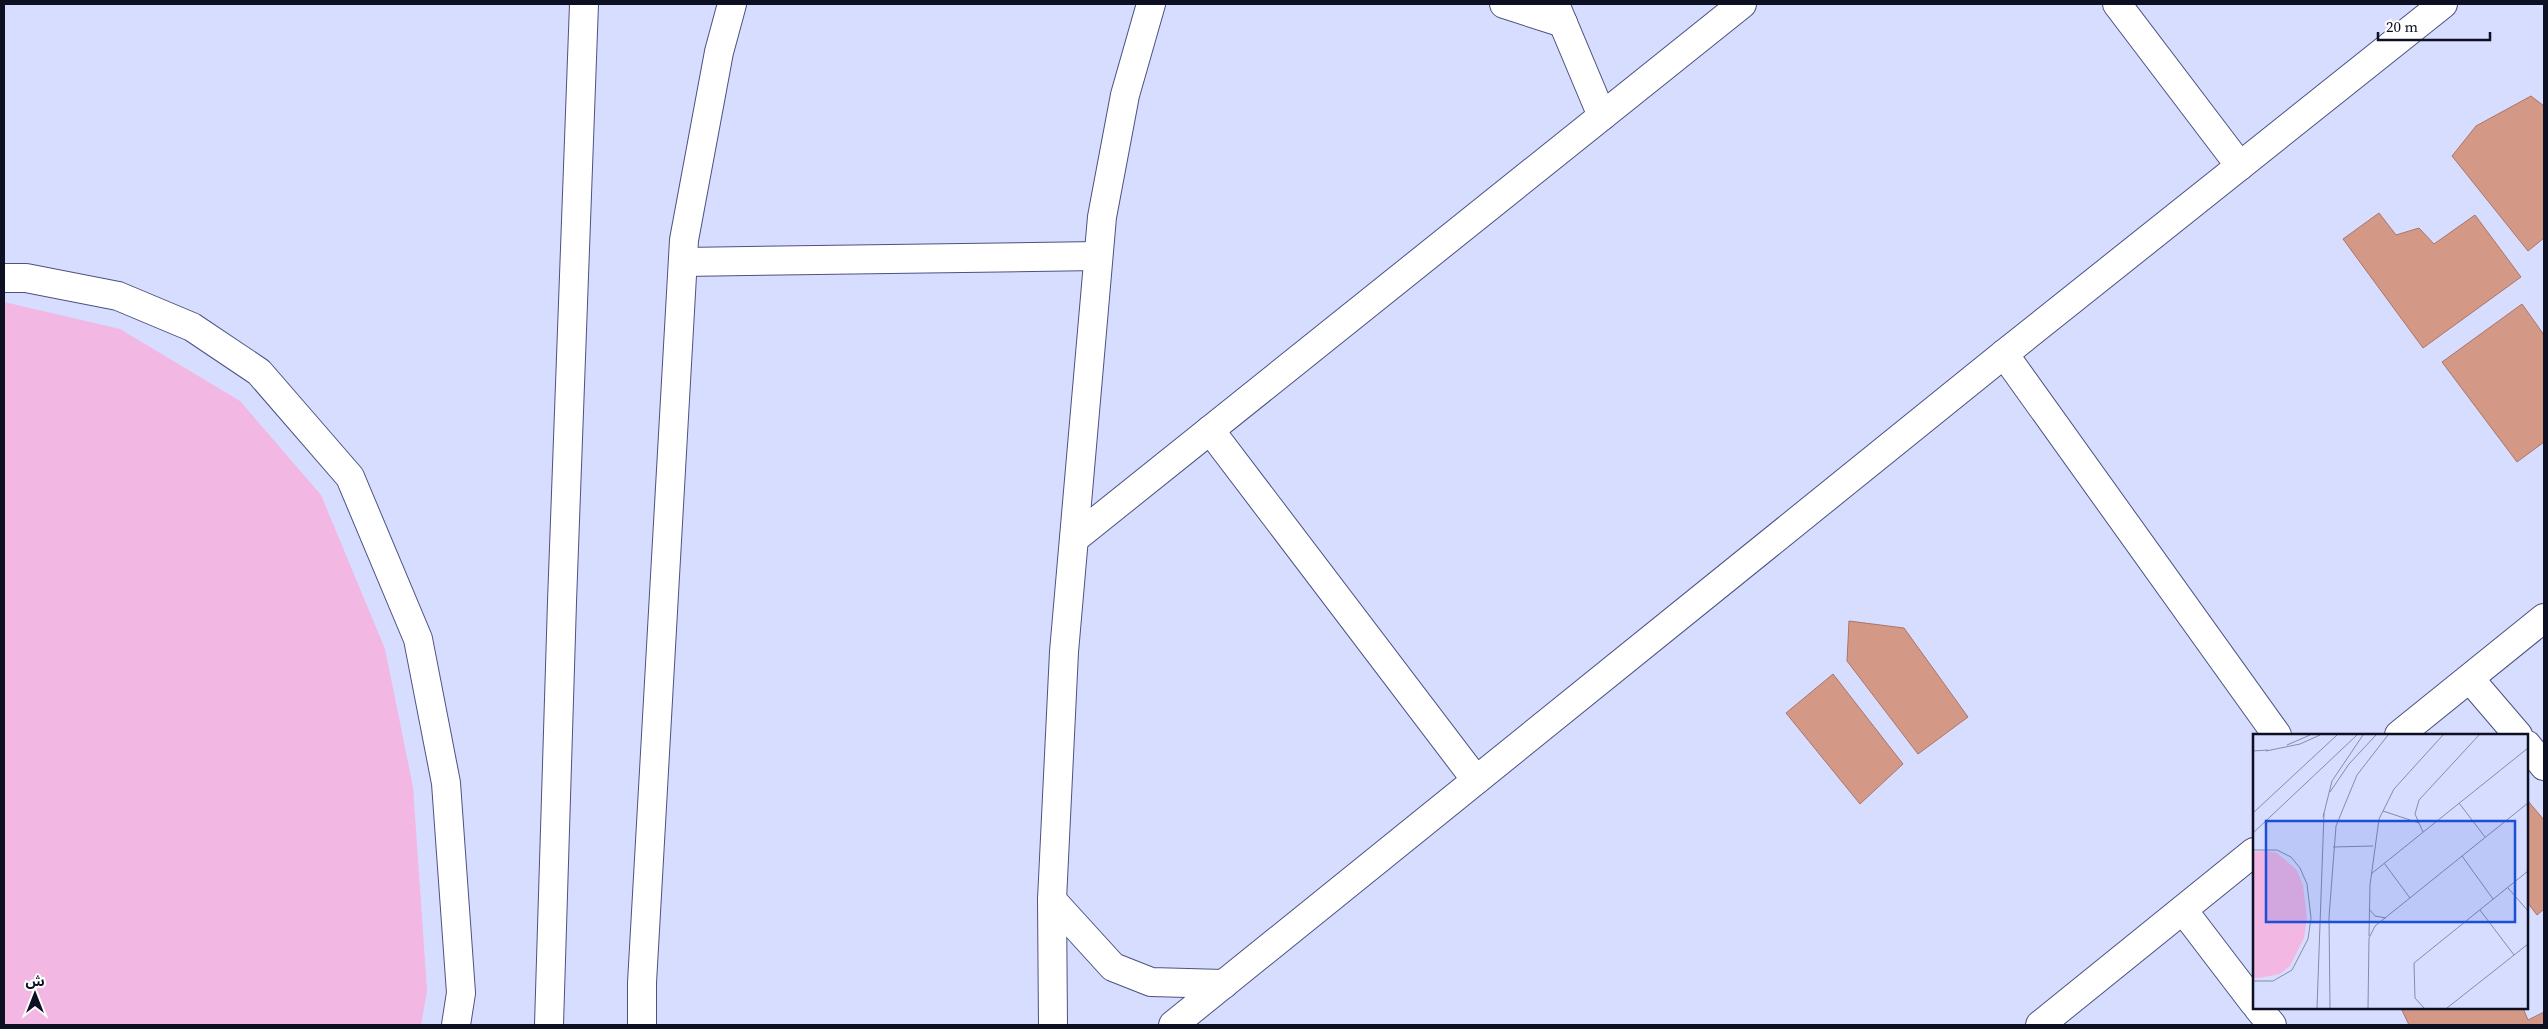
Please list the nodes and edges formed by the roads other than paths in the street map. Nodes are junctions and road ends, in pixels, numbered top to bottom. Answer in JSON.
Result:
{"nodes":[{"id":1,"x":584,"y":4,"type":"edge"},
{"id":2,"x":732,"y":4,"type":"edge"},
{"id":3,"x":1151,"y":4,"type":"edge"},
{"id":4,"x":1504,"y":4,"type":"edge"},
{"id":5,"x":1742,"y":4,"type":"edge"},
{"id":6,"x":2117,"y":4,"type":"edge"},
{"id":7,"x":2443,"y":4,"type":"edge"},
{"id":8,"x":1559,"y":13,"type":"edge"},
{"id":9,"x":1602,"y":116,"type":"junction"},
{"id":10,"x":2240,"y":166,"type":"junction"},
{"id":11,"x":1098,"y":256,"type":"junction"},
{"id":12,"x":683,"y":262,"type":"junction"},
{"id":13,"x":4,"y":278,"type":"edge"},
{"id":14,"x":2004,"y":354,"type":"junction"},
{"id":15,"x":1210,"y":430,"type":"junction"},
{"id":16,"x":1074,"y":539,"type":"junction"},
{"id":17,"x":2544,"y":618,"type":"edge"},
{"id":18,"x":2470,"y":679,"type":"junction"},
{"id":19,"x":2276,"y":734,"type":"edge"},
{"id":20,"x":2400,"y":734,"type":"edge"},
{"id":21,"x":2517,"y":734,"type":"edge"},
{"id":22,"x":2528,"y":746,"type":"edge"},
{"id":23,"x":2544,"y":766,"type":"edge"},
{"id":24,"x":1476,"y":780,"type":"junction"},
{"id":25,"x":2253,"y":853,"type":"edge"},
{"id":26,"x":1052,"y":900,"type":"junction"},
{"id":27,"x":2183,"y":910,"type":"junction"},
{"id":28,"x":1224,"y":984,"type":"junction"},
{"id":29,"x":2253,"y":1002,"type":"edge"},
{"id":30,"x":2259,"y":1009,"type":"edge"},
{"id":31,"x":456,"y":1025,"type":"edge"},
{"id":32,"x":549,"y":1025,"type":"edge"},
{"id":33,"x":642,"y":1025,"type":"edge"},
{"id":34,"x":1053,"y":1025,"type":"edge"},
{"id":35,"x":1173,"y":1025,"type":"edge"},
{"id":36,"x":2040,"y":1025,"type":"edge"},
{"id":37,"x":2272,"y":1025,"type":"edge"}],
"edges":[{"from":1,"to":32,"type":"main road"},
{"from":2,"to":12,"type":"main road"},
{"from":3,"to":11,"type":"main road"},
{"from":4,"to":8,"type":"main road"},
{"from":5,"to":9,"type":"main road"},
{"from":6,"to":10,"type":"main road"},
{"from":7,"to":10,"type":"main road"},
{"from":8,"to":9,"type":"main road"},
{"from":9,"to":15,"type":"main road"},
{"from":10,"to":14,"type":"main road"},
{"from":11,"to":12,"type":"main road"},
{"from":11,"to":16,"type":"main road"},
{"from":12,"to":33,"type":"main road"},
{"from":13,"to":31,"type":"main road"},
{"from":14,"to":19,"type":"main road"},
{"from":14,"to":24,"type":"main road"},
{"from":15,"to":16,"type":"main road"},
{"from":15,"to":24,"type":"main road"},
{"from":16,"to":26,"type":"main road"},
{"from":17,"to":18,"type":"main road"},
{"from":18,"to":20,"type":"main road"},
{"from":18,"to":21,"type":"main road"},
{"from":22,"to":23,"type":"main road"},
{"from":24,"to":28,"type":"main road"},
{"from":25,"to":27,"type":"main road"},
{"from":26,"to":28,"type":"main road"},
{"from":26,"to":34,"type":"main road"},
{"from":27,"to":29,"type":"main road"},
{"from":27,"to":36,"type":"main road"},
{"from":28,"to":35,"type":"main road"},
{"from":30,"to":37,"type":"main road"}]}
